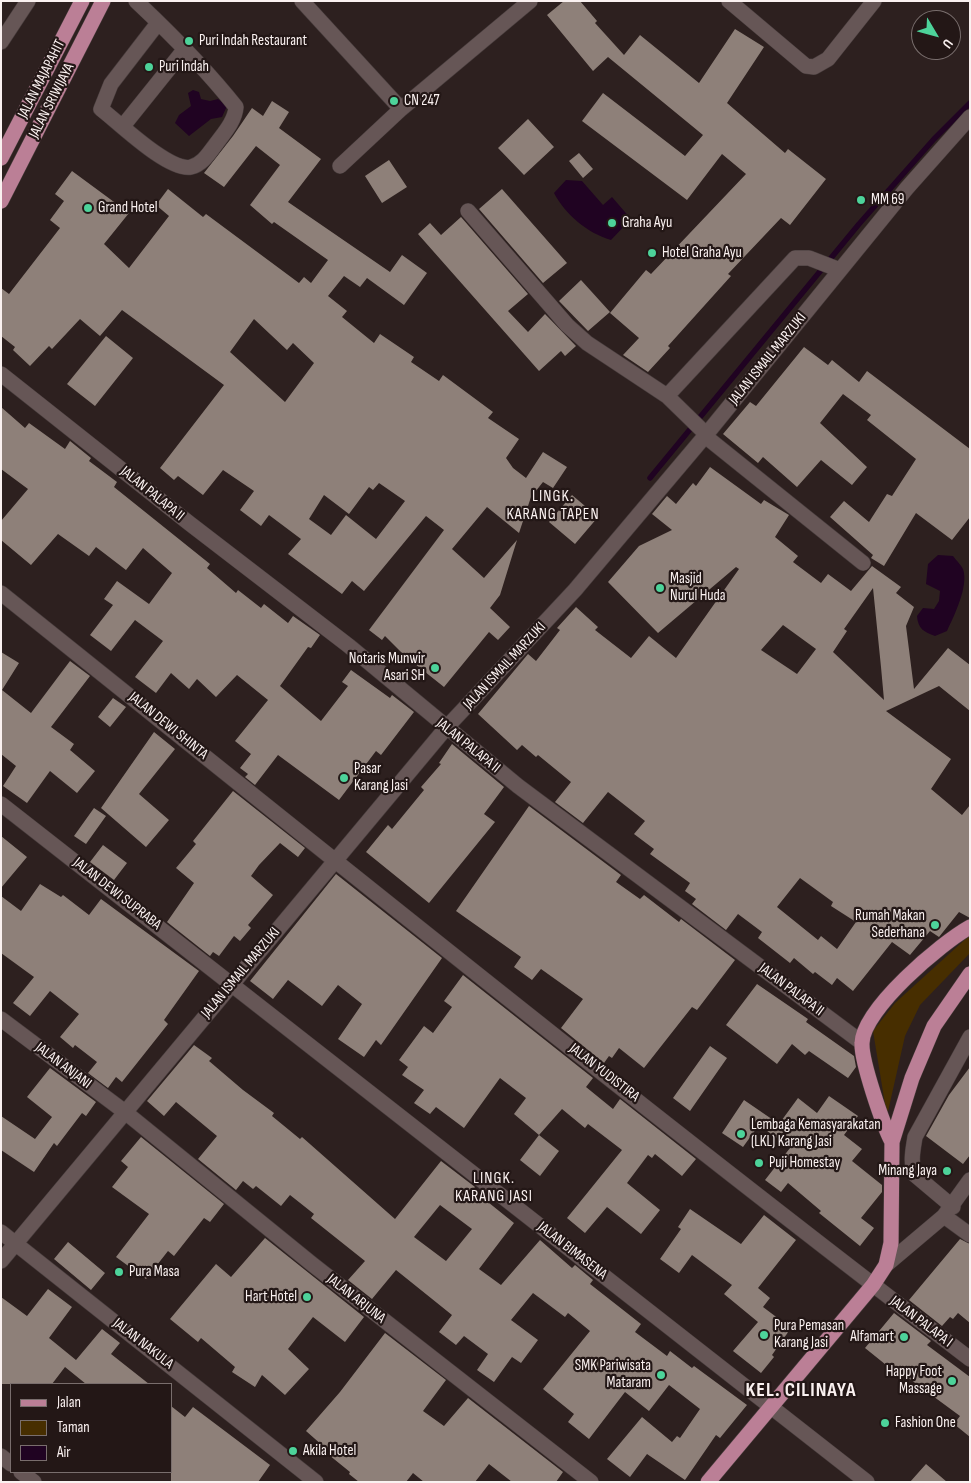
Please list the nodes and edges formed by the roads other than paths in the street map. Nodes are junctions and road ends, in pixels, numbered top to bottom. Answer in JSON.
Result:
{"nodes":[{"id":1,"x":28,"y":1,"type":"edge"},
{"id":2,"x":82,"y":1,"type":"edge"},
{"id":3,"x":103,"y":1,"type":"edge"},
{"id":4,"x":136,"y":1,"type":"edge"},
{"id":5,"x":302,"y":1,"type":"edge"},
{"id":6,"x":530,"y":1,"type":"edge"},
{"id":7,"x":729,"y":1,"type":"edge"},
{"id":8,"x":874,"y":1,"type":"edge"},
{"id":9,"x":158,"y":23,"type":"junction"},
{"id":10,"x":1,"y":42,"type":"edge"},
{"id":11,"x":184,"y":50,"type":"junction"},
{"id":12,"x":401,"y":109,"type":"junction"},
{"id":13,"x":970,"y":117,"type":"edge"},
{"id":14,"x":123,"y":126,"type":"junction"},
{"id":15,"x":1,"y":158,"type":"edge"},
{"id":16,"x":340,"y":166,"type":"dead end"},
{"id":17,"x":1,"y":201,"type":"edge"},
{"id":18,"x":468,"y":211,"type":"dead end"},
{"id":19,"x":835,"y":268,"type":"junction"},
{"id":20,"x":1,"y":374,"type":"edge"},
{"id":21,"x":667,"y":396,"type":"junction"},
{"id":22,"x":703,"y":432,"type":"junction"},
{"id":23,"x":863,"y":563,"type":"dead end"},
{"id":24,"x":1,"y":592,"type":"edge"},
{"id":25,"x":446,"y":728,"type":"junction"},
{"id":26,"x":1,"y":804,"type":"edge"},
{"id":27,"x":336,"y":860,"type":"junction"},
{"id":28,"x":970,"y":927,"type":"edge"},
{"id":29,"x":970,"y":974,"type":"edge"},
{"id":30,"x":232,"y":985,"type":"junction"},
{"id":31,"x":1,"y":1019,"type":"edge"},
{"id":32,"x":970,"y":1037,"type":"edge"},
{"id":33,"x":861,"y":1042,"type":"junction"},
{"id":34,"x":125,"y":1112,"type":"junction"},
{"id":35,"x":892,"y":1142,"type":"junction"},
{"id":36,"x":970,"y":1180,"type":"edge"},
{"id":37,"x":949,"y":1212,"type":"junction"},
{"id":38,"x":1,"y":1232,"type":"edge"},
{"id":39,"x":970,"y":1235,"type":"edge"},
{"id":40,"x":16,"y":1244,"type":"junction"},
{"id":41,"x":1,"y":1261,"type":"edge"},
{"id":42,"x":886,"y":1265,"type":"junction"},
{"id":43,"x":873,"y":1285,"type":"junction"},
{"id":44,"x":970,"y":1358,"type":"edge"},
{"id":45,"x":771,"y":1406,"type":"junction"},
{"id":46,"x":22,"y":1473,"type":"edge"},
{"id":47,"x":34,"y":1482,"type":"edge"},
{"id":48,"x":316,"y":1482,"type":"edge"},
{"id":49,"x":591,"y":1482,"type":"edge"},
{"id":50,"x":708,"y":1482,"type":"edge"},
{"id":51,"x":867,"y":1482,"type":"edge"}],
"edges":[{"from":1,"to":10,"type":"street"},
{"from":2,"to":15,"type":"main road","name":"JALAN MAJAPAHIT"},
{"from":3,"to":17,"type":"main road","name":"JALAN SRIWIJAYA"},
{"from":4,"to":9,"type":"street"},
{"from":5,"to":12,"type":"street"},
{"from":6,"to":12,"type":"street"},
{"from":7,"to":8,"type":"street"},
{"from":9,"to":11,"type":"street"},
{"from":9,"to":14,"type":"street"},
{"from":11,"to":14,"type":"street"},
{"from":11,"to":14,"type":"street"},
{"from":12,"to":16,"type":"street"},
{"from":13,"to":19,"type":"street","name":"JALAN ISMAIL MARZUKI"},
{"from":18,"to":21,"type":"street"},
{"from":19,"to":21,"type":"street"},
{"from":19,"to":22,"type":"street","name":"JALAN ISMAIL MARZUKI"},
{"from":20,"to":25,"type":"street","name":"JALAN PALAPA II"},
{"from":21,"to":22,"type":"street"},
{"from":22,"to":23,"type":"street"},
{"from":22,"to":25,"type":"street","name":"JALAN ISMAIL MARZUKI"},
{"from":24,"to":27,"type":"street","name":"JALAN DEWI SHINTA"},
{"from":25,"to":27,"type":"street","name":"JALAN ISMAIL MARZUKI"},
{"from":25,"to":33,"type":"street","name":"JALAN PALAPA II"},
{"from":26,"to":30,"type":"street","name":"JALAN DEWI SUPRABA"},
{"from":27,"to":30,"type":"street","name":"JALAN ISMAIL MARZUKI"},
{"from":27,"to":43,"type":"street","name":"JALAN YUDISTIRA"},
{"from":28,"to":33,"type":"main road"},
{"from":29,"to":35,"type":"main road"},
{"from":30,"to":34,"type":"street","name":"JALAN ISMAIL MARZUKI"},
{"from":30,"to":45,"type":"street","name":"JALAN BIMASENA"},
{"from":31,"to":34,"type":"street","name":"JALAN ANJANI"},
{"from":32,"to":37,"type":"street"},
{"from":33,"to":35,"type":"main road"},
{"from":34,"to":40,"type":"street","name":"JALAN ISMAIL MARZUKI"},
{"from":34,"to":49,"type":"street","name":"JALAN ARJUNA"},
{"from":35,"to":42,"type":"main road"},
{"from":36,"to":37,"type":"street"},
{"from":37,"to":39,"type":"street"},
{"from":37,"to":42,"type":"street"},
{"from":38,"to":40,"type":"street","name":"JALAN NAKULA"},
{"from":40,"to":41,"type":"street","name":"JALAN ISMAIL MARZUKI"},
{"from":40,"to":48,"type":"street","name":"JALAN NAKULA"},
{"from":42,"to":43,"type":"main road"},
{"from":43,"to":44,"type":"street","name":"JALAN PALAPA I"},
{"from":43,"to":45,"type":"main road"},
{"from":45,"to":50,"type":"main road"},
{"from":45,"to":51,"type":"street","name":"JALAN BIMASENA"},
{"from":46,"to":47,"type":"street"}]}
